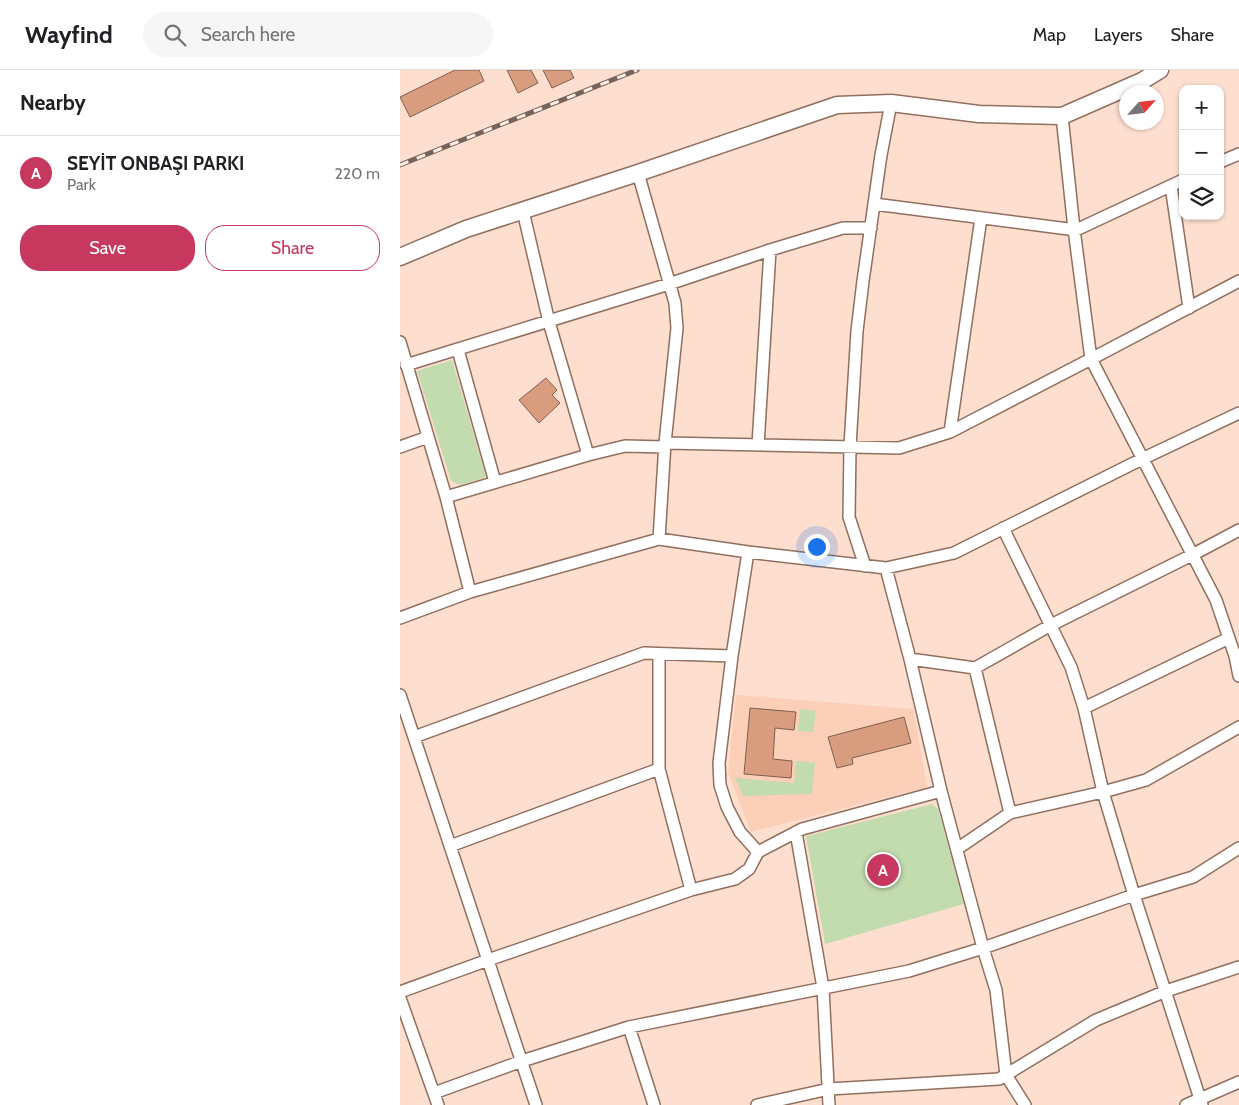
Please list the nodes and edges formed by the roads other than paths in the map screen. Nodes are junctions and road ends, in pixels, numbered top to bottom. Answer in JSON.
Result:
{"nodes":[{"id":1,"x":1160,"y":70,"type":"edge"},
{"id":2,"x":891,"y":103,"type":"junction"},
{"id":3,"x":1062,"y":116,"type":"junction"},
{"id":4,"x":1239,"y":154,"type":"edge"},
{"id":5,"x":1224,"y":160,"type":"edge"},
{"id":6,"x":638,"y":173,"type":"junction"},
{"id":7,"x":1179,"y":182,"type":"edge"},
{"id":8,"x":1171,"y":186,"type":"junction"},
{"id":9,"x":874,"y":204,"type":"junction"},
{"id":10,"x":523,"y":210,"type":"junction"},
{"id":11,"x":981,"y":218,"type":"junction"},
{"id":12,"x":870,"y":228,"type":"junction"},
{"id":13,"x":1074,"y":229,"type":"junction"},
{"id":14,"x":770,"y":250,"type":"junction"},
{"id":15,"x":400,"y":257,"type":"edge"},
{"id":16,"x":1239,"y":281,"type":"edge"},
{"id":17,"x":669,"y":284,"type":"junction"},
{"id":18,"x":1189,"y":308,"type":"junction"},
{"id":19,"x":549,"y":322,"type":"junction"},
{"id":20,"x":400,"y":342,"type":"edge"},
{"id":21,"x":458,"y":350,"type":"junction"},
{"id":22,"x":1091,"y":359,"type":"junction"},
{"id":23,"x":406,"y":366,"type":"junction"},
{"id":24,"x":1239,"y":413,"type":"edge"},
{"id":25,"x":950,"y":432,"type":"junction"},
{"id":26,"x":428,"y":437,"type":"junction"},
{"id":27,"x":665,"y":445,"type":"junction"},
{"id":28,"x":758,"y":445,"type":"junction"},
{"id":29,"x":850,"y":446,"type":"junction"},
{"id":30,"x":400,"y":447,"type":"edge"},
{"id":31,"x":588,"y":454,"type":"junction"},
{"id":32,"x":1142,"y":459,"type":"junction"},
{"id":33,"x":495,"y":482,"type":"junction"},
{"id":34,"x":446,"y":497,"type":"junction"},
{"id":35,"x":1003,"y":528,"type":"junction"},
{"id":36,"x":1239,"y":530,"type":"edge"},
{"id":37,"x":659,"y":539,"type":"junction"},
{"id":38,"x":748,"y":552,"type":"junction"},
{"id":39,"x":1192,"y":555,"type":"junction"},
{"id":40,"x":865,"y":566,"type":"junction"},
{"id":41,"x":886,"y":568,"type":"junction"},
{"id":42,"x":470,"y":592,"type":"junction"},
{"id":43,"x":400,"y":618,"type":"edge"},
{"id":44,"x":1051,"y":625,"type":"junction"},
{"id":45,"x":1229,"y":638,"type":"junction"},
{"id":46,"x":659,"y":654,"type":"junction"},
{"id":47,"x":732,"y":656,"type":"junction"},
{"id":48,"x":1237,"y":656,"type":"edge"},
{"id":49,"x":910,"y":659,"type":"junction"},
{"id":50,"x":976,"y":668,"type":"junction"},
{"id":51,"x":1239,"y":676,"type":"edge"},
{"id":52,"x":400,"y":695,"type":"edge"},
{"id":53,"x":1084,"y":708,"type":"junction"},
{"id":54,"x":1239,"y":726,"type":"edge"},
{"id":55,"x":414,"y":737,"type":"junction"},
{"id":56,"x":659,"y":770,"type":"junction"},
{"id":57,"x":941,"y":791,"type":"junction"},
{"id":58,"x":1102,"y":792,"type":"junction"},
{"id":59,"x":1010,"y":813,"type":"junction"},
{"id":60,"x":796,"y":832,"type":"junction"},
{"id":61,"x":450,"y":846,"type":"junction"},
{"id":62,"x":1239,"y":848,"type":"edge"},
{"id":63,"x":957,"y":849,"type":"junction"},
{"id":64,"x":758,"y":852,"type":"junction"},
{"id":65,"x":691,"y":890,"type":"junction"},
{"id":66,"x":1134,"y":896,"type":"junction"},
{"id":67,"x":983,"y":948,"type":"junction"},
{"id":68,"x":488,"y":960,"type":"junction"},
{"id":69,"x":1239,"y":967,"type":"edge"},
{"id":70,"x":823,"y":988,"type":"junction"},
{"id":71,"x":400,"y":992,"type":"edge"},
{"id":72,"x":1166,"y":992,"type":"junction"},
{"id":73,"x":400,"y":998,"type":"edge"},
{"id":74,"x":629,"y":1027,"type":"junction"},
{"id":75,"x":522,"y":1061,"type":"junction"},
{"id":76,"x":1006,"y":1075,"type":"junction"},
{"id":77,"x":1239,"y":1082,"type":"edge"},
{"id":78,"x":829,"y":1088,"type":"junction"},
{"id":79,"x":434,"y":1092,"type":"junction"},
{"id":80,"x":1201,"y":1102,"type":"edge"},
{"id":81,"x":438,"y":1105,"type":"edge"},
{"id":82,"x":536,"y":1105,"type":"edge"},
{"id":83,"x":654,"y":1105,"type":"edge"},
{"id":84,"x":757,"y":1105,"type":"edge"},
{"id":85,"x":829,"y":1105,"type":"edge"},
{"id":86,"x":1025,"y":1105,"type":"edge"},
{"id":87,"x":1186,"y":1105,"type":"edge"}],
"edges":[{"from":1,"to":3,"type":"street"},
{"from":2,"to":3,"type":"street"},
{"from":2,"to":6,"type":"street"},
{"from":2,"to":9,"type":"street"},
{"from":3,"to":13,"type":"street"},
{"from":4,"to":5,"type":"street"},
{"from":6,"to":10,"type":"street"},
{"from":6,"to":17,"type":"street"},
{"from":7,"to":8,"type":"street"},
{"from":8,"to":13,"type":"street"},
{"from":8,"to":18,"type":"street"},
{"from":9,"to":11,"type":"street"},
{"from":9,"to":12,"type":"street"},
{"from":10,"to":15,"type":"street"},
{"from":10,"to":19,"type":"street"},
{"from":11,"to":13,"type":"street"},
{"from":11,"to":25,"type":"street"},
{"from":12,"to":14,"type":"street"},
{"from":12,"to":29,"type":"street"},
{"from":13,"to":22,"type":"street"},
{"from":14,"to":17,"type":"street"},
{"from":14,"to":28,"type":"street"},
{"from":16,"to":18,"type":"street"},
{"from":17,"to":19,"type":"street"},
{"from":17,"to":27,"type":"street"},
{"from":18,"to":22,"type":"street"},
{"from":19,"to":21,"type":"street"},
{"from":19,"to":31,"type":"street"},
{"from":20,"to":23,"type":"street"},
{"from":21,"to":23,"type":"street"},
{"from":21,"to":33,"type":"street"},
{"from":22,"to":25,"type":"street"},
{"from":22,"to":32,"type":"street"},
{"from":23,"to":26,"type":"street"},
{"from":24,"to":32,"type":"street"},
{"from":25,"to":29,"type":"street"},
{"from":26,"to":30,"type":"street"},
{"from":26,"to":34,"type":"street"},
{"from":27,"to":28,"type":"street"},
{"from":27,"to":31,"type":"street"},
{"from":27,"to":37,"type":"street"},
{"from":28,"to":29,"type":"street"},
{"from":29,"to":40,"type":"street"},
{"from":31,"to":33,"type":"street"},
{"from":32,"to":35,"type":"street"},
{"from":32,"to":39,"type":"street"},
{"from":33,"to":34,"type":"street"},
{"from":34,"to":42,"type":"street"},
{"from":35,"to":41,"type":"street"},
{"from":35,"to":44,"type":"street"},
{"from":36,"to":39,"type":"street"},
{"from":37,"to":38,"type":"street"},
{"from":37,"to":42,"type":"street"},
{"from":38,"to":40,"type":"street"},
{"from":38,"to":47,"type":"street"},
{"from":39,"to":44,"type":"street"},
{"from":39,"to":45,"type":"street"},
{"from":40,"to":41,"type":"street"},
{"from":41,"to":49,"type":"street"},
{"from":42,"to":43,"type":"street"},
{"from":44,"to":50,"type":"street"},
{"from":44,"to":53,"type":"street"},
{"from":45,"to":48,"type":"street"},
{"from":45,"to":53,"type":"street"},
{"from":46,"to":47,"type":"street"},
{"from":46,"to":55,"type":"street"},
{"from":46,"to":56,"type":"street"},
{"from":47,"to":64,"type":"street"},
{"from":48,"to":51,"type":"street"},
{"from":49,"to":50,"type":"street"},
{"from":49,"to":57,"type":"street"},
{"from":50,"to":59,"type":"street"},
{"from":52,"to":55,"type":"street"},
{"from":53,"to":58,"type":"street"},
{"from":54,"to":58,"type":"street"},
{"from":55,"to":61,"type":"street"},
{"from":56,"to":61,"type":"street"},
{"from":56,"to":65,"type":"street"},
{"from":57,"to":60,"type":"street"},
{"from":57,"to":63,"type":"street"},
{"from":58,"to":59,"type":"street"},
{"from":58,"to":66,"type":"street"},
{"from":59,"to":63,"type":"street"},
{"from":60,"to":64,"type":"street"},
{"from":60,"to":70,"type":"street"},
{"from":61,"to":68,"type":"street"},
{"from":62,"to":66,"type":"street"},
{"from":63,"to":67,"type":"street"},
{"from":64,"to":65,"type":"street"},
{"from":65,"to":68,"type":"street"},
{"from":66,"to":67,"type":"street"},
{"from":66,"to":72,"type":"street"},
{"from":67,"to":70,"type":"street"},
{"from":67,"to":76,"type":"street"},
{"from":68,"to":71,"type":"street"},
{"from":68,"to":75,"type":"street"},
{"from":69,"to":72,"type":"street"},
{"from":70,"to":74,"type":"street"},
{"from":70,"to":78,"type":"street"},
{"from":72,"to":76,"type":"street"},
{"from":72,"to":80,"type":"street"},
{"from":73,"to":79,"type":"street"},
{"from":74,"to":75,"type":"street"},
{"from":74,"to":83,"type":"street"},
{"from":75,"to":79,"type":"street"},
{"from":75,"to":82,"type":"street"},
{"from":76,"to":78,"type":"street"},
{"from":76,"to":86,"type":"street"},
{"from":77,"to":80,"type":"street"},
{"from":78,"to":84,"type":"street"},
{"from":78,"to":85,"type":"street"},
{"from":79,"to":81,"type":"street"},
{"from":80,"to":87,"type":"street"}]}
